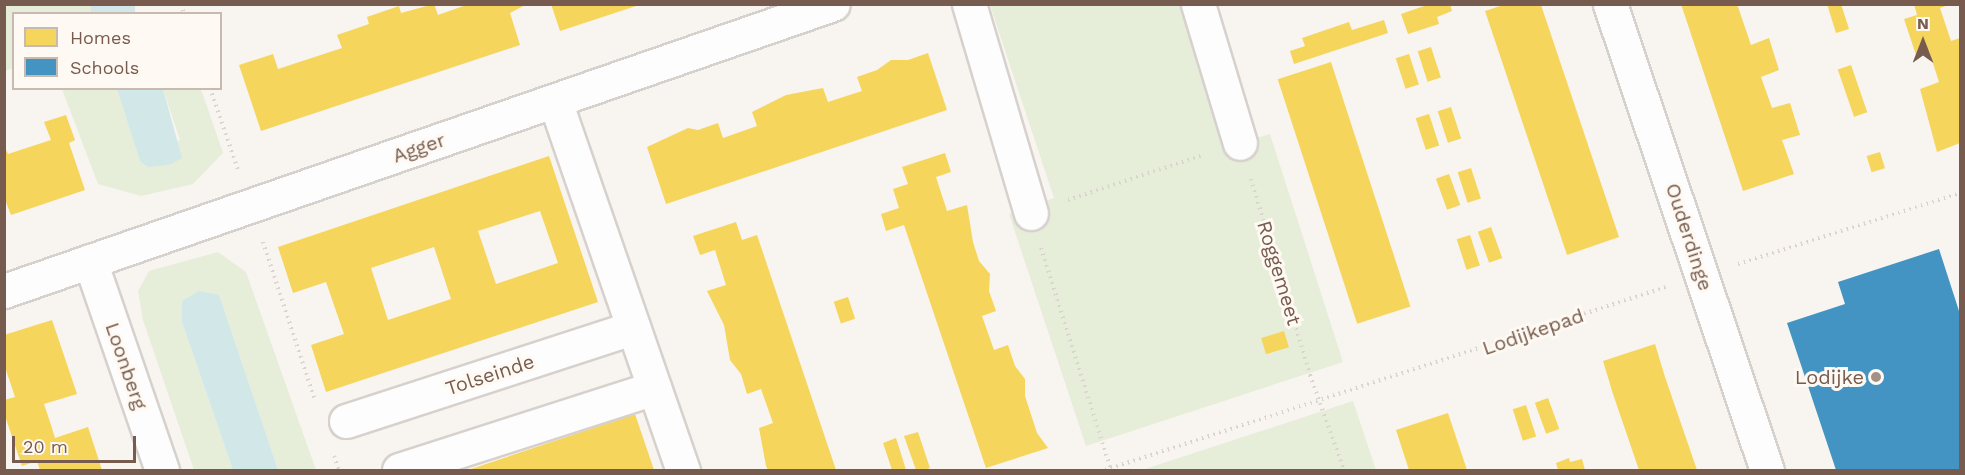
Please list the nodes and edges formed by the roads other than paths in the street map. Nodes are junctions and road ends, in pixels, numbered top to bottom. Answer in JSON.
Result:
{"nodes":[{"id":1,"x":833,"y":4,"type":"edge"},
{"id":2,"x":969,"y":4,"type":"edge"},
{"id":3,"x":1198,"y":4,"type":"edge"},
{"id":4,"x":1610,"y":4,"type":"edge"},
{"id":5,"x":555,"y":101,"type":"junction"},
{"id":6,"x":1240,"y":143,"type":"road end"},
{"id":7,"x":1031,"y":213,"type":"road end"},
{"id":8,"x":90,"y":261,"type":"junction"},
{"id":9,"x":4,"y":291,"type":"edge"},
{"id":10,"x":633,"y":328,"type":"junction"},
{"id":11,"x":654,"y":388,"type":"junction"},
{"id":12,"x":339,"y":435,"type":"road end"},
{"id":13,"x":162,"y":471,"type":"edge"},
{"id":14,"x":399,"y":471,"type":"edge"},
{"id":15,"x":683,"y":471,"type":"edge"},
{"id":16,"x":1767,"y":471,"type":"edge"}],
"edges":[{"from":1,"to":5,"type":"street","name":"Agger"},
{"from":2,"to":7,"type":"street"},
{"from":3,"to":6,"type":"street"},
{"from":4,"to":16,"type":"street","name":"Ouderdinge"},
{"from":5,"to":8,"type":"street","name":"Agger"},
{"from":5,"to":10,"type":"street"},
{"from":8,"to":9,"type":"street","name":"Agger"},
{"from":8,"to":13,"type":"street","name":"Loonberg"},
{"from":10,"to":11,"type":"street"},
{"from":10,"to":12,"type":"street","name":"Tolseinde"},
{"from":11,"to":14,"type":"street"},
{"from":11,"to":15,"type":"street"}]}
